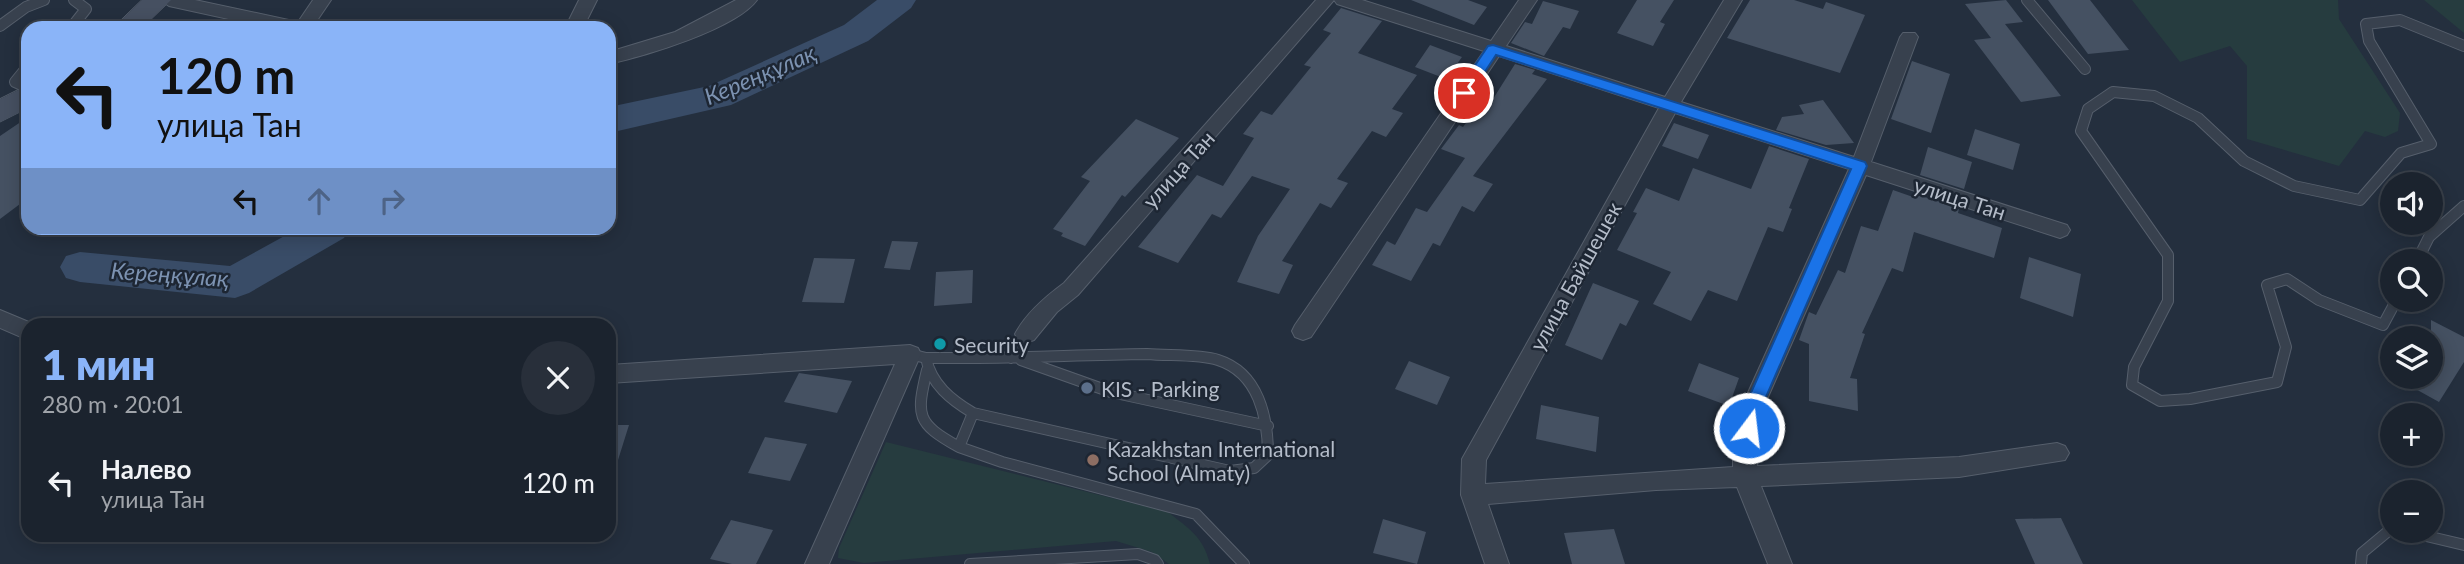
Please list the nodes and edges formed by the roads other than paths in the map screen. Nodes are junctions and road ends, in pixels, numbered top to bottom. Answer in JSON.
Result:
{"nodes":[{"id":1,"x":44,"y":0,"type":"edge"},
{"id":2,"x":74,"y":0,"type":"edge"},
{"id":3,"x":158,"y":0,"type":"edge"},
{"id":4,"x":169,"y":0,"type":"edge"},
{"id":5,"x":322,"y":0,"type":"edge"},
{"id":6,"x":588,"y":0,"type":"edge"},
{"id":7,"x":748,"y":0,"type":"edge"},
{"id":8,"x":1326,"y":0,"type":"edge"},
{"id":9,"x":1343,"y":0,"type":"edge"},
{"id":10,"x":1528,"y":0,"type":"edge"},
{"id":11,"x":1733,"y":0,"type":"edge"},
{"id":12,"x":2027,"y":0,"type":"edge"},
{"id":13,"x":220,"y":4,"type":"edge"},
{"id":14,"x":77,"y":21,"type":"edge"},
{"id":15,"x":134,"y":21,"type":"edge"},
{"id":16,"x":275,"y":21,"type":"edge"},
{"id":17,"x":308,"y":21,"type":"edge"},
{"id":18,"x":578,"y":21,"type":"edge"},
{"id":19,"x":0,"y":26,"type":"edge"},
{"id":20,"x":1909,"y":37,"type":"dead end"},
{"id":21,"x":2464,"y":46,"type":"edge"},
{"id":22,"x":1493,"y":50,"type":"junction"},
{"id":23,"x":616,"y":56,"type":"edge"},
{"id":24,"x":2085,"y":69,"type":"dead end"},
{"id":25,"x":21,"y":99,"type":"edge"},
{"id":26,"x":1669,"y":106,"type":"junction"},
{"id":27,"x":0,"y":112,"type":"edge"},
{"id":28,"x":1860,"y":166,"type":"junction"},
{"id":29,"x":2464,"y":206,"type":"edge"},
{"id":30,"x":2060,"y":230,"type":"dead end"},
{"id":31,"x":2423,"y":249,"type":"edge"},
{"id":32,"x":2390,"y":312,"type":"edge"},
{"id":33,"x":0,"y":319,"type":"edge"},
{"id":34,"x":21,"y":328,"type":"edge"},
{"id":35,"x":1303,"y":331,"type":"dead end"},
{"id":36,"x":1026,"y":334,"type":"joint"},
{"id":37,"x":1015,"y":359,"type":"junction"},
{"id":38,"x":921,"y":361,"type":"junction"},
{"id":39,"x":616,"y":373,"type":"edge"},
{"id":40,"x":974,"y":412,"type":"junction"},
{"id":41,"x":1268,"y":426,"type":"junction"},
{"id":42,"x":959,"y":447,"type":"junction"},
{"id":43,"x":2057,"y":453,"type":"dead end"},
{"id":44,"x":1745,"y":476,"type":"junction"},
{"id":45,"x":1473,"y":495,"type":"junction"},
{"id":46,"x":2380,"y":538,"type":"edge"},
{"id":47,"x":2443,"y":540,"type":"edge"},
{"id":48,"x":2464,"y":545,"type":"edge"},
{"id":49,"x":817,"y":564,"type":"edge"},
{"id":50,"x":970,"y":564,"type":"edge"},
{"id":51,"x":1158,"y":564,"type":"edge"},
{"id":52,"x":1243,"y":564,"type":"edge"},
{"id":53,"x":1497,"y":564,"type":"edge"},
{"id":54,"x":1780,"y":564,"type":"edge"},
{"id":55,"x":2361,"y":564,"type":"edge"}],
"edges":[{"from":1,"to":19,"type":"lane"},
{"from":2,"to":14,"type":"lane"},
{"from":3,"to":15,"type":"street"},
{"from":4,"to":13,"type":"street"},
{"from":5,"to":17,"type":"street"},
{"from":6,"to":18,"type":"street"},
{"from":7,"to":23,"type":"street"},
{"from":8,"to":36,"type":"street","name":"улица Тан"},
{"from":9,"to":22,"type":"street","name":"улица Тан"},
{"from":10,"to":22,"type":"street"},
{"from":11,"to":26,"type":"street","name":"улица Байшешек"},
{"from":12,"to":24,"type":"lane"},
{"from":13,"to":16,"type":"street"},
{"from":20,"to":28,"type":"street"},
{"from":21,"to":32,"type":"lane"},
{"from":22,"to":26,"type":"street","name":"улица Тан"},
{"from":22,"to":35,"type":"street"},
{"from":25,"to":27,"type":"street"},
{"from":26,"to":28,"type":"street","name":"улица Тан"},
{"from":26,"to":45,"type":"street","name":"улица Байшешек"},
{"from":28,"to":30,"type":"street","name":"улица Тан"},
{"from":28,"to":44,"type":"street"},
{"from":29,"to":31,"type":"lane"},
{"from":33,"to":34,"type":"street"},
{"from":36,"to":37,"type":"lane"},
{"from":37,"to":38,"type":"lane"},
{"from":37,"to":41,"type":"lane"},
{"from":37,"to":41,"type":"lane"},
{"from":38,"to":39,"type":"street"},
{"from":38,"to":40,"type":"lane"},
{"from":38,"to":42,"type":"lane"},
{"from":38,"to":49,"type":"street"},
{"from":40,"to":41,"type":"lane"},
{"from":40,"to":42,"type":"lane"},
{"from":42,"to":52,"type":"lane"},
{"from":43,"to":44,"type":"street"},
{"from":44,"to":45,"type":"street"},
{"from":44,"to":54,"type":"street"},
{"from":45,"to":53,"type":"street","name":"улица Байшешек"},
{"from":46,"to":55,"type":"lane"},
{"from":47,"to":48,"type":"lane"},
{"from":50,"to":51,"type":"lane"}]}
